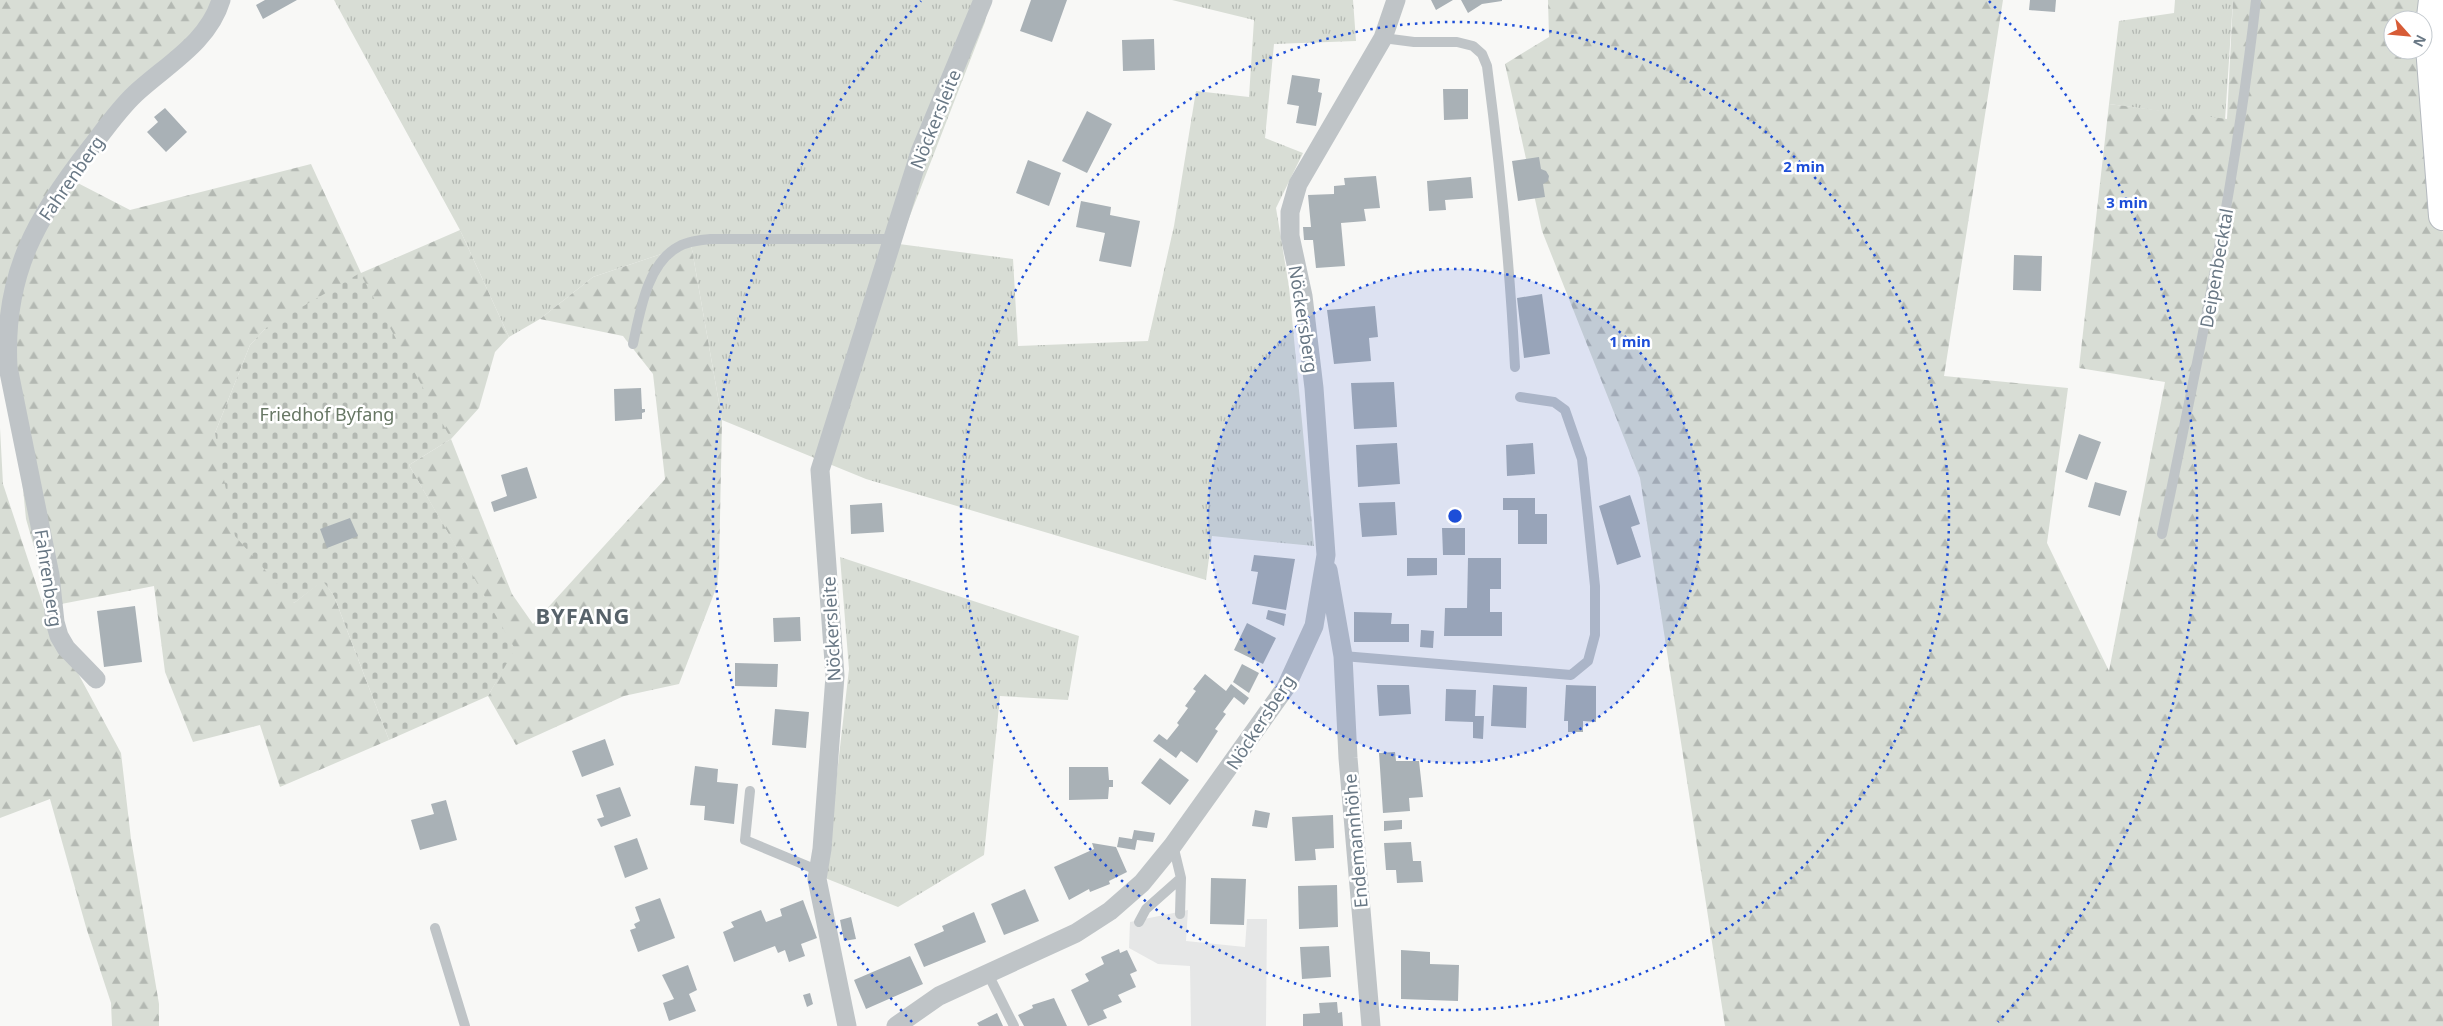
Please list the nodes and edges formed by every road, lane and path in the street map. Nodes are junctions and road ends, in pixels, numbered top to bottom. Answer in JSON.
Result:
{"nodes":[{"id":1,"x":221,"y":0,"type":"edge"},
{"id":2,"x":983,"y":0,"type":"edge"},
{"id":3,"x":1396,"y":0,"type":"edge"},
{"id":4,"x":2256,"y":0,"type":"edge"},
{"id":5,"x":2433,"y":0,"type":"edge"},
{"id":6,"x":1382,"y":38,"type":"junction"},
{"id":7,"x":2443,"y":216,"type":"edge"},
{"id":8,"x":892,"y":239,"type":"junction"},
{"id":9,"x":633,"y":344,"type":"dead end"},
{"id":10,"x":1514,"y":367,"type":"dead end"},
{"id":11,"x":1520,"y":397,"type":"dead end"},
{"id":12,"x":2162,"y":534,"type":"dead end"},
{"id":13,"x":1326,"y":555,"type":"junction"},
{"id":14,"x":1343,"y":656,"type":"junction"},
{"id":15,"x":96,"y":679,"type":"dead end"},
{"id":16,"x":750,"y":791,"type":"dead end"},
{"id":17,"x":1173,"y":845,"type":"junction"},
{"id":18,"x":817,"y":870,"type":"junction"},
{"id":19,"x":1181,"y":878,"type":"junction"},
{"id":20,"x":1180,"y":914,"type":"dead end"},
{"id":21,"x":1139,"y":922,"type":"dead end"},
{"id":22,"x":434,"y":928,"type":"dead end"},
{"id":23,"x":988,"y":974,"type":"junction"},
{"id":24,"x":465,"y":1026,"type":"edge"},
{"id":25,"x":847,"y":1026,"type":"edge"},
{"id":26,"x":896,"y":1026,"type":"edge"},
{"id":27,"x":1014,"y":1026,"type":"edge"},
{"id":28,"x":1371,"y":1026,"type":"edge"}],
"edges":[{"from":1,"to":15,"type":"street","name":"Fahrenberg"},
{"from":2,"to":8,"type":"street","name":"Nöckersleite"},
{"from":3,"to":6,"type":"street","name":"Nöckersberg"},
{"from":4,"to":12,"type":"lane","name":"Deipenbecktal"},
{"from":5,"to":7,"type":"main road"},
{"from":6,"to":10,"type":"lane"},
{"from":6,"to":13,"type":"street","name":"Nöckersberg"},
{"from":8,"to":9,"type":"lane"},
{"from":8,"to":18,"type":"street","name":"Nöckersleite"},
{"from":11,"to":14,"type":"lane"},
{"from":13,"to":14,"type":"street","name":"Endemannhöhe"},
{"from":13,"to":17,"type":"street","name":"Nöckersberg"},
{"from":14,"to":28,"type":"street","name":"Endemannhöhe"},
{"from":16,"to":18,"type":"lane"},
{"from":17,"to":19,"type":"lane"},
{"from":17,"to":23,"type":"street","name":"Nöckersberg"},
{"from":18,"to":25,"type":"street","name":"Nöckersleite"},
{"from":19,"to":20,"type":"lane"},
{"from":19,"to":21,"type":"lane"},
{"from":22,"to":24,"type":"lane"},
{"from":23,"to":26,"type":"street","name":"Nöckersberg"},
{"from":23,"to":27,"type":"lane"}]}
